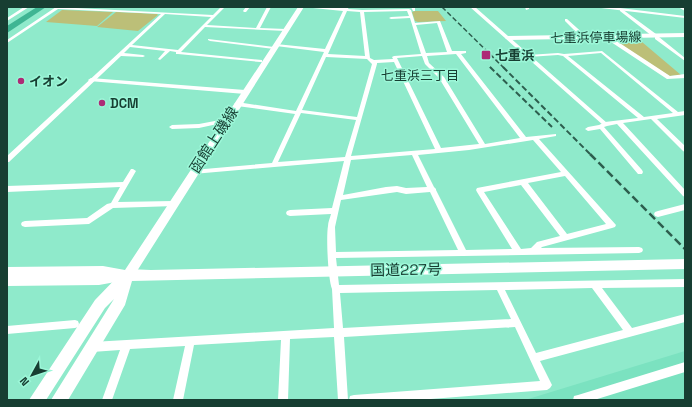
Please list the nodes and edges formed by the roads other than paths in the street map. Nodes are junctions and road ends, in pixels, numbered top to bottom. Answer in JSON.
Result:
{"nodes":[{"id":1,"x":27,"y":7,"type":"edge"},
{"id":2,"x":128,"y":7,"type":"edge"},
{"id":3,"x":223,"y":7,"type":"edge"},
{"id":4,"x":269,"y":7,"type":"edge"},
{"id":5,"x":301,"y":7,"type":"edge"},
{"id":6,"x":313,"y":7,"type":"edge"},
{"id":7,"x":472,"y":7,"type":"edge"},
{"id":8,"x":602,"y":7,"type":"edge"},
{"id":9,"x":681,"y":7,"type":"edge"},
{"id":10,"x":346,"y":8,"type":"edge"},
{"id":11,"x":613,"y":8,"type":"edge"},
{"id":12,"x":394,"y":9,"type":"edge"},
{"id":13,"x":685,"y":9,"type":"edge"},
{"id":14,"x":364,"y":10,"type":"edge"},
{"id":15,"x":622,"y":10,"type":"junction"},
{"id":16,"x":124,"y":11,"type":"junction"},
{"id":17,"x":164,"y":13,"type":"junction"},
{"id":18,"x":7,"y":15,"type":"edge"},
{"id":19,"x":13,"y":16,"type":"junction"},
{"id":20,"x":214,"y":16,"type":"junction"},
{"id":21,"x":411,"y":17,"type":"junction"},
{"id":22,"x":685,"y":17,"type":"edge"},
{"id":23,"x":391,"y":18,"type":"dead end"},
{"id":24,"x":7,"y":20,"type":"edge"},
{"id":25,"x":566,"y":20,"type":"dead end"},
{"id":26,"x":238,"y":21,"type":"dead end"},
{"id":27,"x":413,"y":24,"type":"junction"},
{"id":28,"x":204,"y":26,"type":"junction"},
{"id":29,"x":234,"y":27,"type":"junction"},
{"id":30,"x":257,"y":29,"type":"junction"},
{"id":31,"x":286,"y":30,"type":"junction"},
{"id":32,"x":685,"y":35,"type":"edge"},
{"id":33,"x":584,"y":37,"type":"junction"},
{"id":34,"x":656,"y":37,"type":"junction"},
{"id":35,"x":508,"y":38,"type":"junction"},
{"id":36,"x":610,"y":39,"type":"dead end"},
{"id":37,"x":210,"y":40,"type":"dead end"},
{"id":38,"x":216,"y":40,"type":"junction"},
{"id":39,"x":7,"y":42,"type":"edge"},
{"id":40,"x":129,"y":46,"type":"junction"},
{"id":41,"x":275,"y":46,"type":"junction"},
{"id":42,"x":210,"y":48,"type":"dead end"},
{"id":43,"x":169,"y":50,"type":"junction"},
{"id":44,"x":180,"y":50,"type":"junction"},
{"id":45,"x":326,"y":53,"type":"junction"},
{"id":46,"x":450,"y":53,"type":"junction"},
{"id":47,"x":120,"y":54,"type":"junction"},
{"id":48,"x":423,"y":54,"type":"junction"},
{"id":49,"x":564,"y":55,"type":"junction"},
{"id":50,"x":143,"y":56,"type":"dead end"},
{"id":51,"x":528,"y":56,"type":"junction"},
{"id":52,"x":368,"y":58,"type":"junction"},
{"id":53,"x":160,"y":59,"type":"dead end"},
{"id":54,"x":396,"y":60,"type":"junction"},
{"id":55,"x":685,"y":60,"type":"edge"},
{"id":56,"x":260,"y":61,"type":"dead end"},
{"id":57,"x":372,"y":62,"type":"junction"},
{"id":58,"x":685,"y":76,"type":"edge"},
{"id":59,"x":91,"y":80,"type":"junction"},
{"id":60,"x":245,"y":92,"type":"junction"},
{"id":61,"x":237,"y":104,"type":"junction"},
{"id":62,"x":299,"y":112,"type":"junction"},
{"id":63,"x":682,"y":114,"type":"edge"},
{"id":64,"x":652,"y":117,"type":"junction"},
{"id":65,"x":642,"y":118,"type":"junction"},
{"id":66,"x":358,"y":120,"type":"junction"},
{"id":67,"x":220,"y":122,"type":"dead end"},
{"id":68,"x":618,"y":122,"type":"junction"},
{"id":69,"x":603,"y":125,"type":"junction"},
{"id":70,"x":172,"y":127,"type":"dead end"},
{"id":71,"x":588,"y":128,"type":"dead end"},
{"id":72,"x":554,"y":135,"type":"dead end"},
{"id":73,"x":534,"y":138,"type":"junction"},
{"id":74,"x":524,"y":140,"type":"junction"},
{"id":75,"x":483,"y":146,"type":"junction"},
{"id":76,"x":685,"y":150,"type":"edge"},
{"id":77,"x":438,"y":151,"type":"junction"},
{"id":78,"x":414,"y":153,"type":"junction"},
{"id":79,"x":7,"y":160,"type":"edge"},
{"id":80,"x":348,"y":160,"type":"junction"},
{"id":81,"x":274,"y":165,"type":"junction"},
{"id":82,"x":133,"y":171,"type":"dead end"},
{"id":83,"x":193,"y":172,"type":"junction"},
{"id":84,"x":640,"y":172,"type":"dead end"},
{"id":85,"x":565,"y":174,"type":"junction"},
{"id":86,"x":523,"y":182,"type":"junction"},
{"id":87,"x":125,"y":184,"type":"junction"},
{"id":88,"x":7,"y":189,"type":"edge"},
{"id":89,"x":433,"y":189,"type":"junction"},
{"id":90,"x":685,"y":194,"type":"edge"},
{"id":91,"x":339,"y":198,"type":"junction"},
{"id":92,"x":173,"y":204,"type":"junction"},
{"id":93,"x":113,"y":205,"type":"junction"},
{"id":94,"x":685,"y":207,"type":"edge"},
{"id":95,"x":335,"y":212,"type":"junction"},
{"id":96,"x":290,"y":213,"type":"dead end"},
{"id":97,"x":658,"y":214,"type":"dead end"},
{"id":98,"x":25,"y":224,"type":"dead end"},
{"id":99,"x":565,"y":237,"type":"junction"},
{"id":100,"x":639,"y":250,"type":"dead end"},
{"id":101,"x":518,"y":251,"type":"junction"},
{"id":102,"x":534,"y":251,"type":"junction"},
{"id":103,"x":463,"y":252,"type":"junction"},
{"id":104,"x":332,"y":255,"type":"junction"},
{"id":105,"x":685,"y":264,"type":"edge"},
{"id":106,"x":334,"y":271,"type":"junction"},
{"id":107,"x":7,"y":272,"type":"edge"},
{"id":108,"x":128,"y":274,"type":"junction"},
{"id":109,"x":7,"y":281,"type":"edge"},
{"id":110,"x":594,"y":284,"type":"junction"},
{"id":111,"x":685,"y":284,"type":"edge"},
{"id":112,"x":499,"y":286,"type":"junction"},
{"id":113,"x":336,"y":289,"type":"junction"},
{"id":114,"x":685,"y":318,"type":"edge"},
{"id":115,"x":516,"y":322,"type":"junction"},
{"id":116,"x":75,"y":324,"type":"dead end"},
{"id":117,"x":7,"y":330,"type":"edge"},
{"id":118,"x":339,"y":332,"type":"junction"},
{"id":119,"x":630,"y":332,"type":"junction"},
{"id":120,"x":286,"y":335,"type":"junction"},
{"id":121,"x":190,"y":342,"type":"junction"},
{"id":122,"x":126,"y":346,"type":"junction"},
{"id":123,"x":92,"y":347,"type":"junction"},
{"id":124,"x":534,"y":358,"type":"junction"},
{"id":125,"x":685,"y":367,"type":"edge"},
{"id":126,"x":37,"y":400,"type":"edge"},
{"id":127,"x":59,"y":400,"type":"edge"},
{"id":128,"x":107,"y":400,"type":"edge"},
{"id":129,"x":178,"y":400,"type":"edge"},
{"id":130,"x":283,"y":400,"type":"edge"},
{"id":131,"x":343,"y":400,"type":"edge"},
{"id":132,"x":354,"y":400,"type":"edge"},
{"id":133,"x":578,"y":400,"type":"edge"}],
"edges":[{"from":1,"to":19,"type":"street"},
{"from":2,"to":16,"type":"street"},
{"from":3,"to":20,"type":"street"},
{"from":4,"to":30,"type":"street"},
{"from":5,"to":31,"type":"main road","name":"函館上磯線"},
{"from":6,"to":10,"type":"street"},
{"from":7,"to":35,"type":"street"},
{"from":8,"to":11,"type":"street"},
{"from":9,"to":13,"type":"highway"},
{"from":10,"to":14,"type":"street"},
{"from":10,"to":45,"type":"street"},
{"from":11,"to":15,"type":"street"},
{"from":12,"to":14,"type":"street"},
{"from":12,"to":21,"type":"street"},
{"from":14,"to":52,"type":"street"},
{"from":15,"to":22,"type":"street"},
{"from":15,"to":34,"type":"street"},
{"from":16,"to":17,"type":"street"},
{"from":16,"to":39,"type":"street"},
{"from":17,"to":20,"type":"street"},
{"from":17,"to":40,"type":"street"},
{"from":18,"to":19,"type":"street"},
{"from":19,"to":24,"type":"street"},
{"from":20,"to":28,"type":"street"},
{"from":21,"to":23,"type":"street"},
{"from":21,"to":27,"type":"street"},
{"from":25,"to":33,"type":"street"},
{"from":26,"to":29,"type":"street"},
{"from":27,"to":46,"type":"street"},
{"from":27,"to":48,"type":"street"},
{"from":28,"to":29,"type":"street"},
{"from":28,"to":44,"type":"street"},
{"from":29,"to":30,"type":"street"},
{"from":30,"to":31,"type":"street"},
{"from":31,"to":41,"type":"main road","name":"函館上磯線"},
{"from":32,"to":34,"type":"main road","name":"七重浜停車場線"},
{"from":33,"to":34,"type":"main road","name":"七重浜停車場線"},
{"from":33,"to":35,"type":"main road","name":"七重浜停車場線"},
{"from":34,"to":55,"type":"street"},
{"from":35,"to":51,"type":"street"},
{"from":36,"to":58,"type":"street"},
{"from":37,"to":38,"type":"street"},
{"from":38,"to":41,"type":"street"},
{"from":38,"to":42,"type":"street"},
{"from":40,"to":43,"type":"street"},
{"from":40,"to":47,"type":"street"},
{"from":41,"to":45,"type":"street"},
{"from":41,"to":60,"type":"main road","name":"函館上磯線"},
{"from":43,"to":44,"type":"street"},
{"from":43,"to":53,"type":"street"},
{"from":44,"to":56,"type":"street"},
{"from":45,"to":52,"type":"street"},
{"from":45,"to":62,"type":"street"},
{"from":46,"to":48,"type":"street"},
{"from":46,"to":74,"type":"street"},
{"from":47,"to":50,"type":"street"},
{"from":47,"to":59,"type":"street"},
{"from":48,"to":54,"type":"street"},
{"from":48,"to":75,"type":"street"},
{"from":49,"to":51,"type":"street"},
{"from":49,"to":63,"type":"street"},
{"from":49,"to":65,"type":"street"},
{"from":51,"to":69,"type":"street"},
{"from":52,"to":57,"type":"street"},
{"from":54,"to":57,"type":"street"},
{"from":54,"to":77,"type":"street"},
{"from":57,"to":66,"type":"street"},
{"from":59,"to":60,"type":"street"},
{"from":59,"to":79,"type":"street"},
{"from":60,"to":61,"type":"main road","name":"函館上磯線"},
{"from":61,"to":62,"type":"street"},
{"from":61,"to":83,"type":"main road","name":"函館上磯線"},
{"from":62,"to":66,"type":"street"},
{"from":62,"to":81,"type":"street"},
{"from":63,"to":64,"type":"street"},
{"from":64,"to":65,"type":"street"},
{"from":64,"to":76,"type":"street"},
{"from":65,"to":68,"type":"street"},
{"from":66,"to":80,"type":"street"},
{"from":67,"to":70,"type":"street"},
{"from":68,"to":69,"type":"street"},
{"from":68,"to":90,"type":"street"},
{"from":69,"to":71,"type":"street"},
{"from":69,"to":84,"type":"street"},
{"from":72,"to":73,"type":"street"},
{"from":73,"to":74,"type":"street"},
{"from":73,"to":85,"type":"street"},
{"from":74,"to":75,"type":"street"},
{"from":75,"to":77,"type":"street"},
{"from":77,"to":78,"type":"street"},
{"from":78,"to":80,"type":"street"},
{"from":78,"to":89,"type":"street"},
{"from":80,"to":81,"type":"street"},
{"from":80,"to":91,"type":"street"},
{"from":81,"to":83,"type":"street"},
{"from":82,"to":87,"type":"street"},
{"from":83,"to":92,"type":"main road","name":"函館上磯線"},
{"from":85,"to":86,"type":"street"},
{"from":85,"to":99,"type":"street"},
{"from":86,"to":99,"type":"street"},
{"from":86,"to":101,"type":"street"},
{"from":87,"to":88,"type":"street"},
{"from":87,"to":93,"type":"street"},
{"from":89,"to":91,"type":"street"},
{"from":89,"to":103,"type":"street"},
{"from":91,"to":95,"type":"street"},
{"from":92,"to":93,"type":"street"},
{"from":92,"to":108,"type":"main road","name":"函館上磯線"},
{"from":93,"to":98,"type":"street"},
{"from":94,"to":97,"type":"street"},
{"from":95,"to":96,"type":"street"},
{"from":95,"to":104,"type":"street"},
{"from":99,"to":102,"type":"street"},
{"from":100,"to":102,"type":"street"},
{"from":101,"to":102,"type":"street"},
{"from":101,"to":103,"type":"street"},
{"from":103,"to":104,"type":"street"},
{"from":104,"to":106,"type":"street"},
{"from":105,"to":106,"type":"highway","name":"国道227号"},
{"from":106,"to":108,"type":"highway","name":"国道227号"},
{"from":106,"to":113,"type":"street"},
{"from":107,"to":108,"type":"main road"},
{"from":108,"to":109,"type":"main road"},
{"from":108,"to":123,"type":"highway"},
{"from":108,"to":126,"type":"highway"},
{"from":110,"to":111,"type":"street"},
{"from":110,"to":112,"type":"street"},
{"from":110,"to":119,"type":"street"},
{"from":112,"to":113,"type":"street"},
{"from":112,"to":115,"type":"street"},
{"from":113,"to":118,"type":"street"},
{"from":114,"to":119,"type":"street"},
{"from":115,"to":118,"type":"street"},
{"from":115,"to":124,"type":"street"},
{"from":116,"to":117,"type":"street"},
{"from":118,"to":120,"type":"street"},
{"from":118,"to":131,"type":"street"},
{"from":119,"to":124,"type":"street"},
{"from":120,"to":121,"type":"street"},
{"from":120,"to":130,"type":"street"},
{"from":121,"to":122,"type":"street"},
{"from":121,"to":129,"type":"street"},
{"from":122,"to":123,"type":"street"},
{"from":122,"to":128,"type":"street"},
{"from":123,"to":127,"type":"highway"},
{"from":124,"to":132,"type":"street"},
{"from":125,"to":133,"type":"street"}]}
